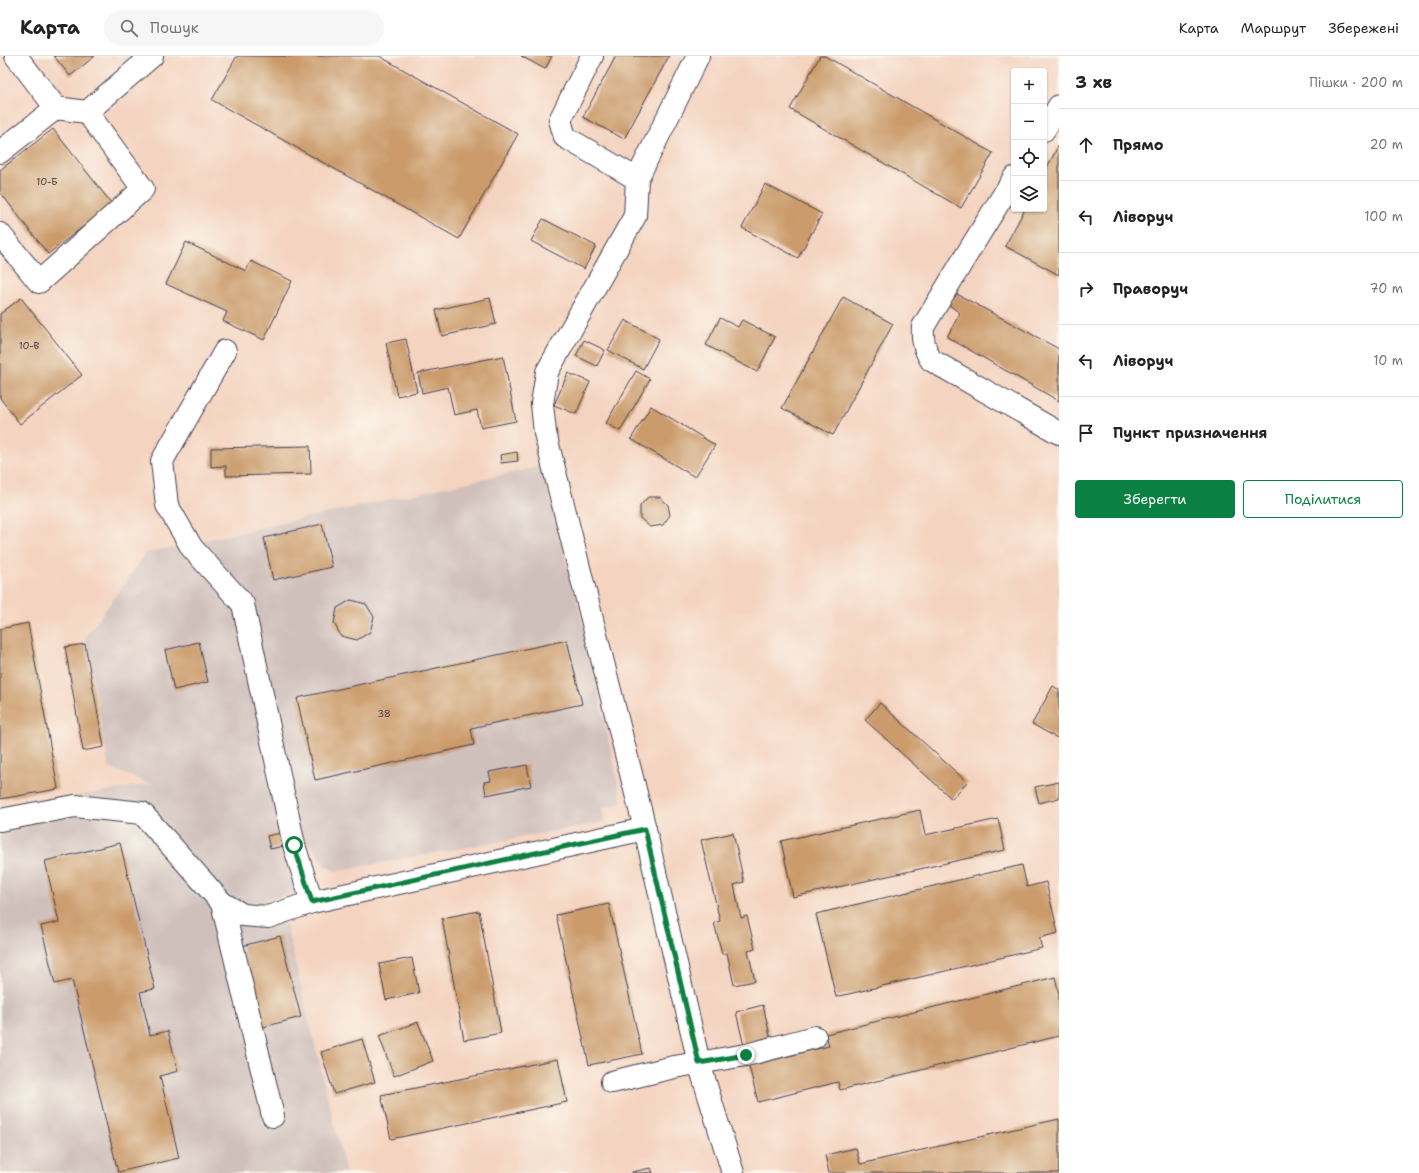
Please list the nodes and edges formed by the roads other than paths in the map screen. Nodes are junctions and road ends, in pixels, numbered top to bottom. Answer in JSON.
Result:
{"nodes":[{"id":1,"x":16,"y":56,"type":"edge"},
{"id":2,"x":152,"y":56,"type":"edge"},
{"id":3,"x":592,"y":56,"type":"edge"},
{"id":4,"x":698,"y":56,"type":"edge"},
{"id":5,"x":1059,"y":106,"type":"edge"},
{"id":6,"x":56,"y":108,"type":"junction"},
{"id":7,"x":87,"y":112,"type":"junction"},
{"id":8,"x":1047,"y":125,"type":"edge"},
{"id":9,"x":0,"y":152,"type":"edge"},
{"id":10,"x":637,"y":179,"type":"junction"},
{"id":11,"x":1011,"y":183,"type":"edge"},
{"id":12,"x":0,"y":234,"type":"edge"},
{"id":13,"x":225,"y":351,"type":"dead end"},
{"id":14,"x":1059,"y":433,"type":"edge"},
{"id":15,"x":0,"y":820,"type":"edge"},
{"id":16,"x":645,"y":829,"type":"junction"},
{"id":17,"x":312,"y":902,"type":"junction"},
{"id":18,"x":222,"y":904,"type":"junction"},
{"id":19,"x":815,"y":1037,"type":"dead end"},
{"id":20,"x":699,"y":1063,"type":"junction"},
{"id":21,"x":612,"y":1082,"type":"dead end"},
{"id":22,"x":273,"y":1116,"type":"dead end"},
{"id":23,"x":733,"y":1173,"type":"edge"}],
"edges":[{"from":1,"to":6,"type":"lane"},
{"from":2,"to":7,"type":"lane"},
{"from":3,"to":10,"type":"lane"},
{"from":4,"to":10,"type":"lane"},
{"from":5,"to":8,"type":"lane"},
{"from":6,"to":7,"type":"lane"},
{"from":6,"to":9,"type":"lane"},
{"from":7,"to":12,"type":"lane"},
{"from":10,"to":16,"type":"lane"},
{"from":11,"to":14,"type":"lane"},
{"from":13,"to":17,"type":"lane"},
{"from":15,"to":18,"type":"lane"},
{"from":16,"to":17,"type":"lane"},
{"from":16,"to":20,"type":"lane"},
{"from":17,"to":18,"type":"lane"},
{"from":18,"to":22,"type":"lane"},
{"from":19,"to":20,"type":"lane"},
{"from":20,"to":21,"type":"lane"},
{"from":20,"to":23,"type":"lane"}]}
